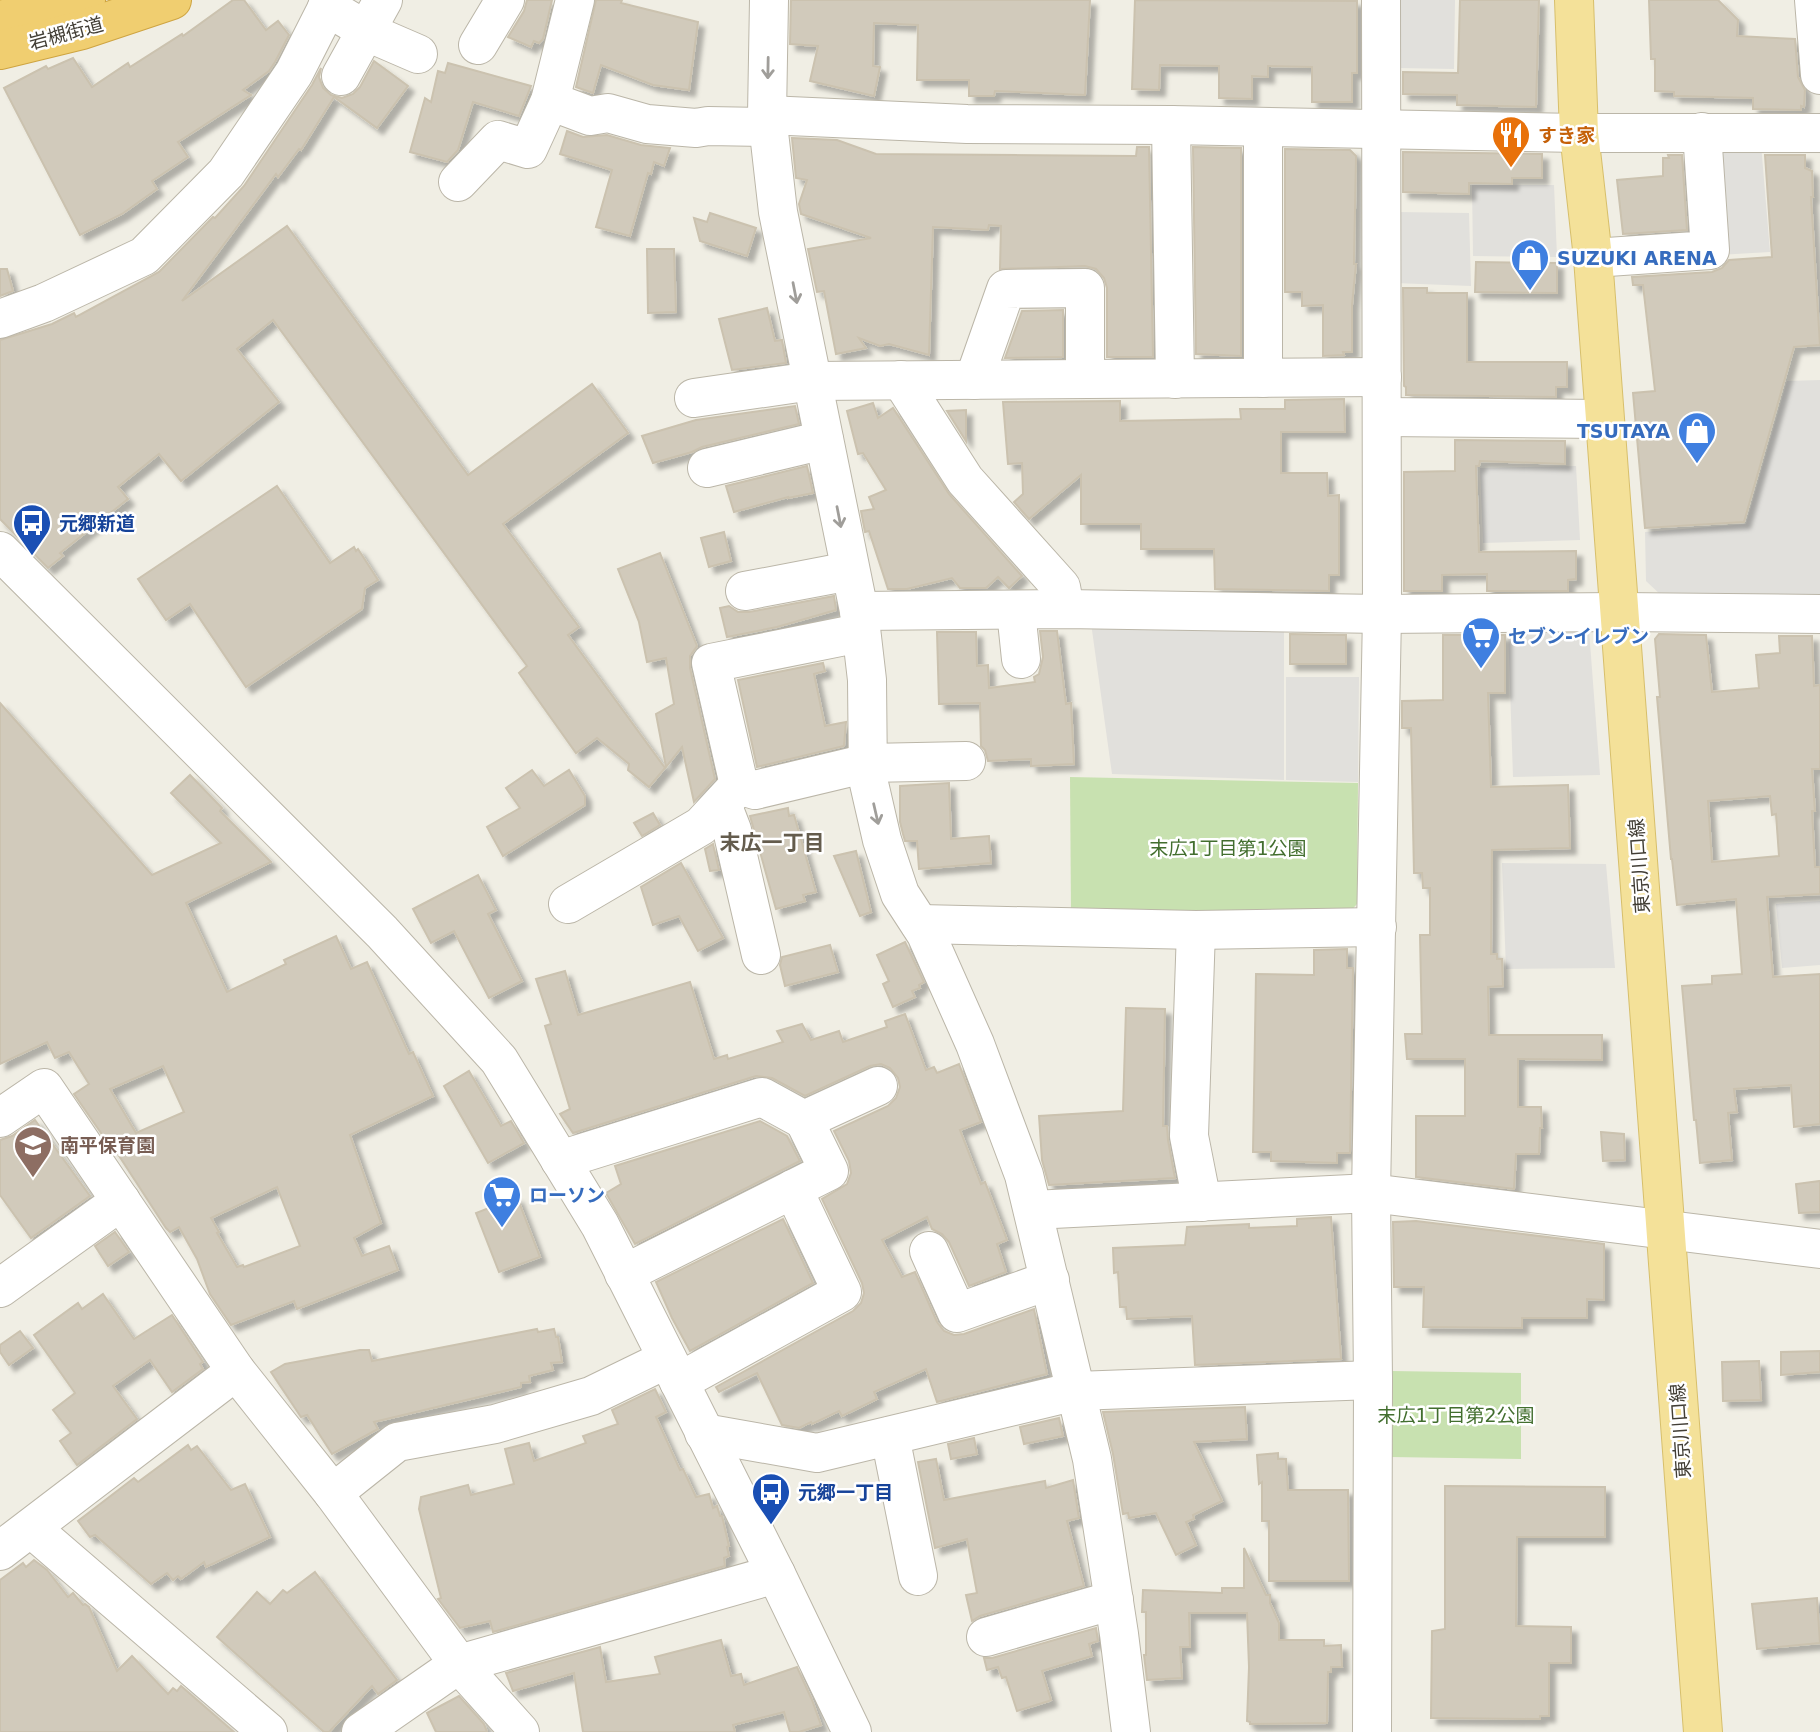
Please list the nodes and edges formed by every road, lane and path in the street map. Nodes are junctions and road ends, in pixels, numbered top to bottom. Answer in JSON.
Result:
{"nodes":[{"id":1,"x":86,"y":0,"type":"edge"},
{"id":2,"x":172,"y":0,"type":"edge"},
{"id":3,"x":505,"y":0,"type":"edge"},
{"id":4,"x":575,"y":0,"type":"edge"},
{"id":5,"x":769,"y":0,"type":"edge"},
{"id":6,"x":1381,"y":0,"type":"edge"},
{"id":7,"x":1574,"y":0,"type":"edge"},
{"id":8,"x":1814,"y":0,"type":"edge"},
{"id":9,"x":329,"y":4,"type":"edge"},
{"id":10,"x":375,"y":15,"type":"edge"},
{"id":11,"x":0,"y":20,"type":"edge"},
{"id":12,"x":478,"y":45,"type":"dead end"},
{"id":13,"x":0,"y":50,"type":"edge"},
{"id":14,"x":418,"y":54,"type":"dead end"},
{"id":15,"x":1820,"y":75,"type":"edge"},
{"id":16,"x":341,"y":76,"type":"dead end"},
{"id":17,"x":550,"y":101,"type":"junction"},
{"id":18,"x":768,"y":121,"type":"junction"},
{"id":19,"x":1171,"y":125,"type":"junction"},
{"id":20,"x":1263,"y":127,"type":"junction"},
{"id":21,"x":1382,"y":130,"type":"junction"},
{"id":22,"x":1702,"y":132,"type":"junction"},
{"id":23,"x":1579,"y":133,"type":"junction"},
{"id":24,"x":1820,"y":133,"type":"edge"},
{"id":25,"x":458,"y":182,"type":"dead end"},
{"id":26,"x":1593,"y":258,"type":"junction"},
{"id":27,"x":0,"y":319,"type":"edge"},
{"id":28,"x":1382,"y":377,"type":"junction"},
{"id":29,"x":1263,"y":378,"type":"junction"},
{"id":30,"x":1085,"y":379,"type":"junction"},
{"id":31,"x":1175,"y":379,"type":"junction"},
{"id":32,"x":901,"y":380,"type":"junction"},
{"id":33,"x":974,"y":380,"type":"junction"},
{"id":34,"x":812,"y":381,"type":"junction"},
{"id":35,"x":694,"y":398,"type":"dead end"},
{"id":36,"x":1382,"y":417,"type":"junction"},
{"id":37,"x":1603,"y":419,"type":"junction"},
{"id":38,"x":824,"y":440,"type":"junction"},
{"id":39,"x":707,"y":468,"type":"dead end"},
{"id":40,"x":0,"y":551,"type":"edge"},
{"id":41,"x":850,"y":571,"type":"junction"},
{"id":42,"x":745,"y":591,"type":"dead end"},
{"id":43,"x":1065,"y":609,"type":"junction"},
{"id":44,"x":1016,"y":611,"type":"junction"},
{"id":45,"x":1620,"y":612,"type":"junction"},
{"id":46,"x":1382,"y":614,"type":"junction"},
{"id":47,"x":1820,"y":614,"type":"edge"},
{"id":48,"x":860,"y":622,"type":"junction"},
{"id":49,"x":1021,"y":659,"type":"dead end"},
{"id":50,"x":966,"y":761,"type":"dead end"},
{"id":51,"x":868,"y":764,"type":"junction"},
{"id":52,"x":730,"y":795,"type":"junction"},
{"id":53,"x":568,"y":904,"type":"dead end"},
{"id":54,"x":920,"y":924,"type":"junction"},
{"id":55,"x":1377,"y":927,"type":"junction"},
{"id":56,"x":1196,"y":930,"type":"junction"},
{"id":57,"x":761,"y":955,"type":"dead end"},
{"id":58,"x":878,"y":1086,"type":"dead end"},
{"id":59,"x":0,"y":1118,"type":"edge"},
{"id":60,"x":804,"y":1119,"type":"junction"},
{"id":61,"x":560,"y":1160,"type":"junction"},
{"id":62,"x":793,"y":1189,"type":"junction"},
{"id":63,"x":1371,"y":1193,"type":"junction"},
{"id":64,"x":121,"y":1201,"type":"junction"},
{"id":65,"x":1202,"y":1202,"type":"junction"},
{"id":66,"x":1033,"y":1210,"type":"junction"},
{"id":67,"x":1665,"y":1229,"type":"junction"},
{"id":68,"x":1820,"y":1250,"type":"edge"},
{"id":69,"x":929,"y":1251,"type":"dead end"},
{"id":70,"x":624,"y":1273,"type":"junction"},
{"id":71,"x":1050,"y":1280,"type":"junction"},
{"id":72,"x":0,"y":1288,"type":"edge"},
{"id":73,"x":236,"y":1371,"type":"junction"},
{"id":74,"x":673,"y":1371,"type":"junction"},
{"id":75,"x":1373,"y":1380,"type":"junction"},
{"id":76,"x":1076,"y":1391,"type":"junction"},
{"id":77,"x":704,"y":1433,"type":"junction"},
{"id":78,"x":890,"y":1436,"type":"junction"},
{"id":79,"x":333,"y":1493,"type":"junction"},
{"id":80,"x":31,"y":1528,"type":"junction"},
{"id":81,"x":0,"y":1551,"type":"edge"},
{"id":82,"x":776,"y":1574,"type":"junction"},
{"id":83,"x":918,"y":1576,"type":"dead end"},
{"id":84,"x":1114,"y":1600,"type":"junction"},
{"id":85,"x":986,"y":1637,"type":"dead end"},
{"id":86,"x":459,"y":1664,"type":"junction"},
{"id":87,"x":268,"y":1732,"type":"edge"},
{"id":88,"x":361,"y":1732,"type":"edge"},
{"id":89,"x":520,"y":1732,"type":"edge"},
{"id":90,"x":852,"y":1732,"type":"edge"},
{"id":91,"x":1131,"y":1732,"type":"edge"},
{"id":92,"x":1372,"y":1732,"type":"edge"},
{"id":93,"x":1703,"y":1732,"type":"edge"}],
"edges":[{"from":1,"to":11,"type":"highway","name":"岩槻街道"},
{"from":2,"to":13,"type":"highway","name":"岩槻街道"},
{"from":3,"to":12,"type":"street"},
{"from":4,"to":17,"type":"street"},
{"from":5,"to":18,"type":"street","one_way":true},
{"from":6,"to":21,"type":"street"},
{"from":7,"to":23,"type":"main road","name":"東京川口線"},
{"from":8,"to":15,"type":"street"},
{"from":9,"to":10,"type":"street"},
{"from":9,"to":27,"type":"street"},
{"from":10,"to":14,"type":"street"},
{"from":10,"to":16,"type":"street"},
{"from":17,"to":18,"type":"street"},
{"from":17,"to":25,"type":"street"},
{"from":18,"to":19,"type":"street"},
{"from":18,"to":34,"type":"street","one_way":true},
{"from":19,"to":20,"type":"street"},
{"from":19,"to":31,"type":"street"},
{"from":20,"to":21,"type":"street"},
{"from":20,"to":29,"type":"street"},
{"from":21,"to":23,"type":"street"},
{"from":21,"to":28,"type":"street"},
{"from":22,"to":23,"type":"street"},
{"from":22,"to":24,"type":"street"},
{"from":22,"to":26,"type":"street"},
{"from":23,"to":26,"type":"main road","name":"東京川口線"},
{"from":26,"to":37,"type":"main road","name":"東京川口線"},
{"from":28,"to":29,"type":"street"},
{"from":28,"to":36,"type":"street"},
{"from":29,"to":31,"type":"street"},
{"from":30,"to":31,"type":"street"},
{"from":30,"to":33,"type":"street"},
{"from":30,"to":33,"type":"street"},
{"from":32,"to":33,"type":"street"},
{"from":32,"to":34,"type":"street"},
{"from":32,"to":43,"type":"street"},
{"from":34,"to":35,"type":"street"},
{"from":34,"to":38,"type":"street"},
{"from":36,"to":37,"type":"street"},
{"from":36,"to":46,"type":"street"},
{"from":37,"to":45,"type":"main road","name":"東京川口線"},
{"from":38,"to":39,"type":"street"},
{"from":38,"to":41,"type":"street","one_way":true},
{"from":40,"to":61,"type":"street"},
{"from":41,"to":42,"type":"street"},
{"from":41,"to":48,"type":"street"},
{"from":43,"to":44,"type":"street"},
{"from":43,"to":46,"type":"street"},
{"from":44,"to":48,"type":"street"},
{"from":44,"to":49,"type":"street"},
{"from":45,"to":46,"type":"street"},
{"from":45,"to":47,"type":"street"},
{"from":45,"to":67,"type":"main road","name":"東京川口線"},
{"from":46,"to":55,"type":"street"},
{"from":48,"to":51,"type":"street"},
{"from":48,"to":52,"type":"street"},
{"from":50,"to":51,"type":"street"},
{"from":51,"to":52,"type":"street"},
{"from":51,"to":54,"type":"street","one_way":true},
{"from":52,"to":53,"type":"street"},
{"from":52,"to":57,"type":"street"},
{"from":54,"to":56,"type":"street"},
{"from":54,"to":66,"type":"street"},
{"from":55,"to":56,"type":"street"},
{"from":55,"to":63,"type":"street"},
{"from":56,"to":65,"type":"street"},
{"from":58,"to":60,"type":"street"},
{"from":59,"to":64,"type":"street"},
{"from":60,"to":61,"type":"street"},
{"from":60,"to":62,"type":"street"},
{"from":61,"to":70,"type":"street"},
{"from":62,"to":70,"type":"street"},
{"from":62,"to":74,"type":"street"},
{"from":63,"to":65,"type":"street"},
{"from":63,"to":67,"type":"street"},
{"from":63,"to":75,"type":"street"},
{"from":64,"to":72,"type":"street"},
{"from":64,"to":73,"type":"street"},
{"from":65,"to":66,"type":"street"},
{"from":66,"to":71,"type":"street"},
{"from":67,"to":68,"type":"street"},
{"from":67,"to":93,"type":"main road","name":"東京川口線"},
{"from":69,"to":71,"type":"street"},
{"from":70,"to":74,"type":"street"},
{"from":71,"to":76,"type":"street"},
{"from":73,"to":79,"type":"street"},
{"from":73,"to":80,"type":"street"},
{"from":74,"to":77,"type":"street"},
{"from":74,"to":79,"type":"street"},
{"from":75,"to":76,"type":"street"},
{"from":75,"to":92,"type":"street"},
{"from":76,"to":78,"type":"street"},
{"from":76,"to":84,"type":"street"},
{"from":77,"to":78,"type":"street"},
{"from":77,"to":82,"type":"street"},
{"from":78,"to":83,"type":"street"},
{"from":79,"to":86,"type":"street"},
{"from":80,"to":81,"type":"street"},
{"from":80,"to":87,"type":"street"},
{"from":82,"to":86,"type":"street"},
{"from":82,"to":90,"type":"street"},
{"from":84,"to":85,"type":"street"},
{"from":84,"to":91,"type":"street"},
{"from":86,"to":88,"type":"street"},
{"from":86,"to":89,"type":"street"}]}
